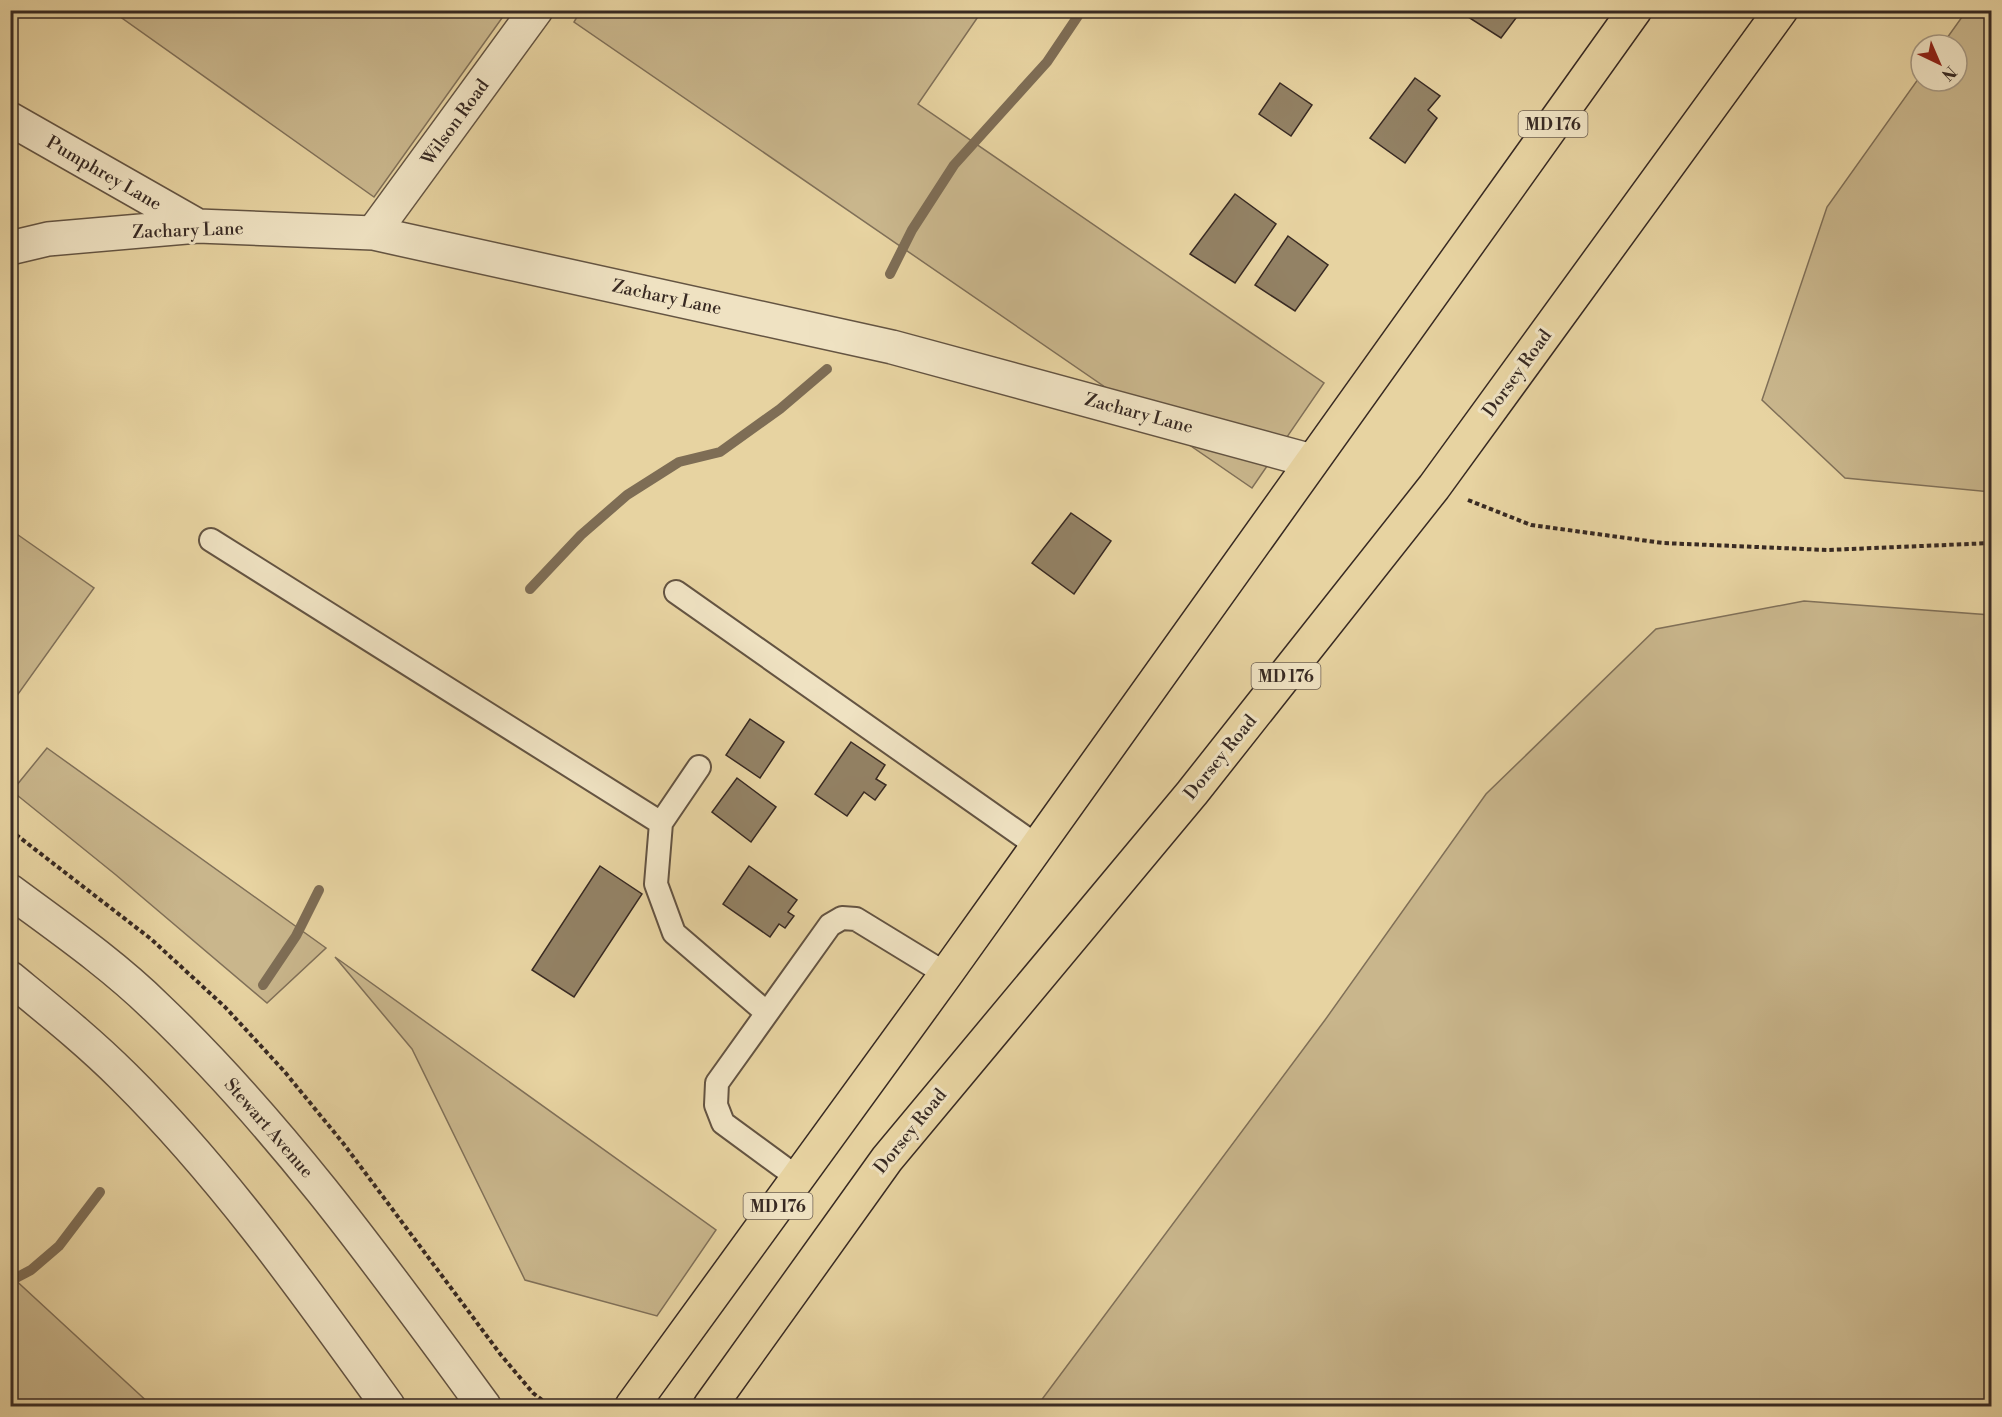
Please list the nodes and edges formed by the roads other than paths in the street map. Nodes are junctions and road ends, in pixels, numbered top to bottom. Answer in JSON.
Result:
{"nodes":[{"id":1,"x":536,"y":10,"type":"edge"},
{"id":2,"x":1635,"y":10,"type":"edge"},
{"id":3,"x":1781,"y":10,"type":"edge"},
{"id":4,"x":10,"y":119,"type":"edge"},
{"id":5,"x":198,"y":226,"type":"junction"},
{"id":6,"x":373,"y":233,"type":"junction"},
{"id":7,"x":10,"y":248,"type":"edge"},
{"id":8,"x":1312,"y":461,"type":"junction"},
{"id":9,"x":211,"y":540,"type":"dead end"},
{"id":10,"x":676,"y":592,"type":"dead end"},
{"id":11,"x":699,"y":767,"type":"dead end"},
{"id":12,"x":661,"y":823,"type":"junction"},
{"id":13,"x":1037,"y":846,"type":"junction"},
{"id":14,"x":10,"y":891,"type":"edge"},
{"id":15,"x":946,"y":974,"type":"junction"},
{"id":16,"x":10,"y":978,"type":"edge"},
{"id":17,"x":767,"y":1013,"type":"junction"},
{"id":18,"x":798,"y":1178,"type":"junction"},
{"id":19,"x":388,"y":1407,"type":"edge"},
{"id":20,"x":484,"y":1407,"type":"edge"},
{"id":21,"x":632,"y":1407,"type":"edge"},
{"id":22,"x":710,"y":1407,"type":"edge"}],
"edges":[{"from":1,"to":6,"type":"street","name":"Wilson Road"},
{"from":2,"to":8,"type":"main road","number":"MD 176"},
{"from":3,"to":22,"type":"main road","name":"Dorsey Road","number":"MD 176"},
{"from":4,"to":5,"type":"street","name":"Pumphrey Lane"},
{"from":5,"to":6,"type":"street","name":"Zachary Lane"},
{"from":5,"to":7,"type":"street","name":"Zachary Lane"},
{"from":6,"to":8,"type":"street","name":"Zachary Lane"},
{"from":8,"to":13,"type":"main road","number":"MD 176"},
{"from":9,"to":12,"type":"lane"},
{"from":10,"to":13,"type":"lane"},
{"from":11,"to":12,"type":"lane"},
{"from":12,"to":17,"type":"lane"},
{"from":13,"to":15,"type":"main road","number":"MD 176"},
{"from":14,"to":20,"type":"street","name":"Stewart Avenue"},
{"from":15,"to":17,"type":"lane"},
{"from":15,"to":18,"type":"main road","number":"MD 176"},
{"from":16,"to":19,"type":"street"},
{"from":17,"to":18,"type":"lane"},
{"from":18,"to":21,"type":"main road","number":"MD 176"}]}
